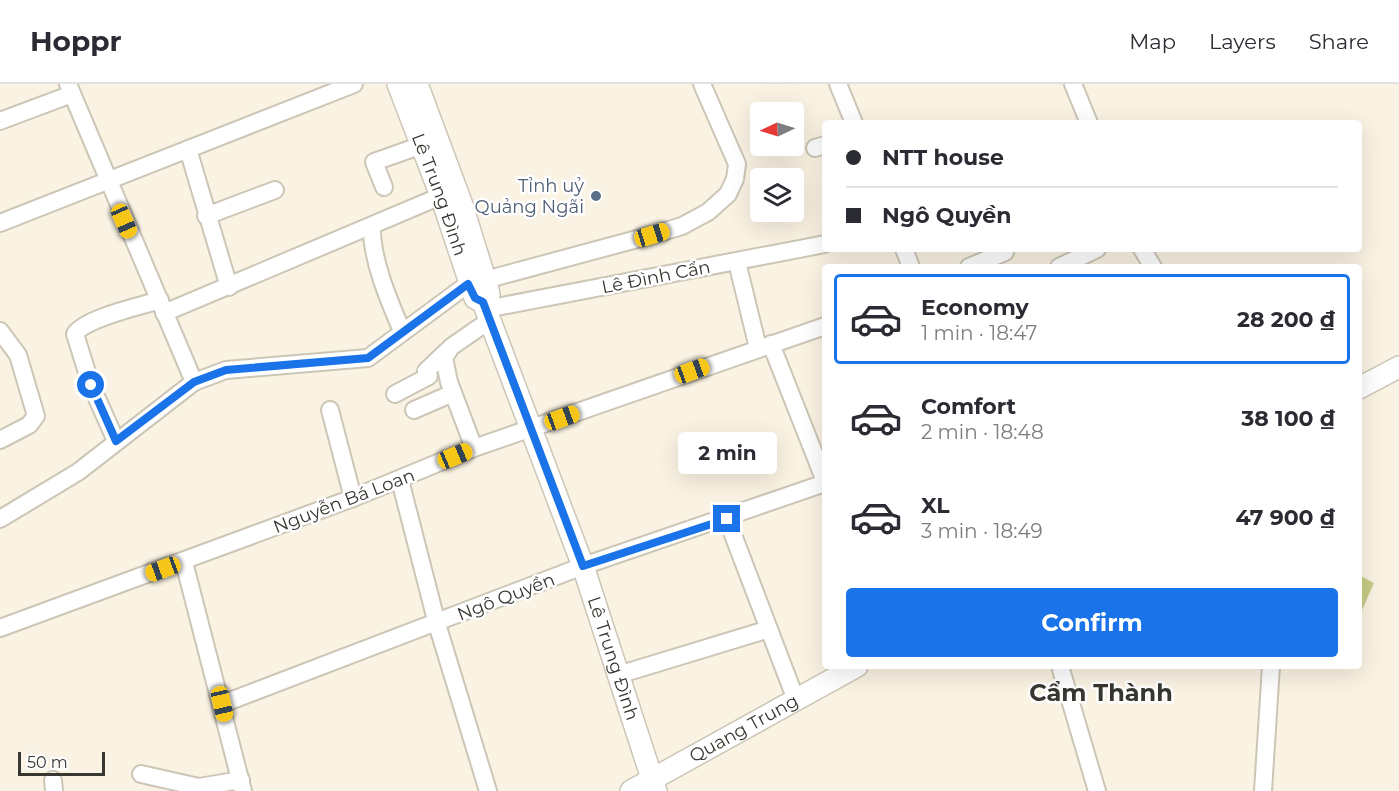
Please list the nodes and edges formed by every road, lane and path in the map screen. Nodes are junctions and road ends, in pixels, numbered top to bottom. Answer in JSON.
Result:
{"nodes":[{"id":1,"x":354,"y":84,"type":"edge"},
{"id":2,"x":398,"y":84,"type":"edge"},
{"id":3,"x":417,"y":84,"type":"edge"},
{"id":4,"x":702,"y":84,"type":"edge"},
{"id":5,"x":838,"y":84,"type":"edge"},
{"id":6,"x":1074,"y":84,"type":"edge"},
{"id":7,"x":70,"y":89,"type":"edge"},
{"id":8,"x":853,"y":120,"type":"edge"},
{"id":9,"x":1088,"y":120,"type":"edge"},
{"id":10,"x":0,"y":121,"type":"edge"},
{"id":11,"x":422,"y":145,"type":"junction"},
{"id":12,"x":188,"y":149,"type":"junction"},
{"id":13,"x":107,"y":180,"type":"junction"},
{"id":14,"x":384,"y":187,"type":"dead end"},
{"id":15,"x":275,"y":190,"type":"dead end"},
{"id":16,"x":450,"y":204,"type":"junction"},
{"id":17,"x":206,"y":216,"type":"junction"},
{"id":18,"x":0,"y":223,"type":"edge"},
{"id":19,"x":372,"y":226,"type":"junction"},
{"id":20,"x":822,"y":245,"type":"edge"},
{"id":21,"x":1091,"y":252,"type":"edge"},
{"id":22,"x":1007,"y":256,"type":"edge"},
{"id":23,"x":738,"y":262,"type":"junction"},
{"id":24,"x":979,"y":264,"type":"edge"},
{"id":25,"x":1065,"y":264,"type":"edge"},
{"id":26,"x":476,"y":282,"type":"junction"},
{"id":27,"x":229,"y":287,"type":"junction"},
{"id":28,"x":162,"y":306,"type":"junction"},
{"id":29,"x":487,"y":310,"type":"junction"},
{"id":30,"x":822,"y":327,"type":"edge"},
{"id":31,"x":402,"y":330,"type":"junction"},
{"id":32,"x":2,"y":336,"type":"edge"},
{"id":33,"x":764,"y":346,"type":"junction"},
{"id":34,"x":446,"y":355,"type":"junction"},
{"id":35,"x":1399,"y":367,"type":"edge"},
{"id":36,"x":194,"y":382,"type":"junction"},
{"id":37,"x":1362,"y":386,"type":"edge"},
{"id":38,"x":453,"y":393,"type":"junction"},
{"id":39,"x":395,"y":394,"type":"dead end"},
{"id":40,"x":330,"y":410,"type":"dead end"},
{"id":41,"x":414,"y":410,"type":"dead end"},
{"id":42,"x":531,"y":429,"type":"junction"},
{"id":43,"x":0,"y":440,"type":"edge"},
{"id":44,"x":116,"y":441,"type":"junction"},
{"id":45,"x":474,"y":448,"type":"junction"},
{"id":46,"x":822,"y":475,"type":"edge"},
{"id":47,"x":400,"y":480,"type":"junction"},
{"id":48,"x":822,"y":483,"type":"edge"},
{"id":49,"x":353,"y":498,"type":"junction"},
{"id":50,"x":0,"y":519,"type":"edge"},
{"id":51,"x":727,"y":519,"type":"junction"},
{"id":52,"x":183,"y":562,"type":"junction"},
{"id":53,"x":583,"y":566,"type":"junction"},
{"id":54,"x":437,"y":624,"type":"junction"},
{"id":55,"x":0,"y":628,"type":"edge"},
{"id":56,"x":769,"y":629,"type":"junction"},
{"id":57,"x":852,"y":669,"type":"edge"},
{"id":58,"x":1061,"y":669,"type":"edge"},
{"id":59,"x":1271,"y":669,"type":"edge"},
{"id":60,"x":618,"y":675,"type":"junction"},
{"id":61,"x":796,"y":700,"type":"junction"},
{"id":62,"x":222,"y":704,"type":"junction"},
{"id":63,"x":141,"y":774,"type":"dead end"},
{"id":64,"x":654,"y":785,"type":"edge"},
{"id":65,"x":242,"y":786,"type":"edge"},
{"id":66,"x":190,"y":788,"type":"edge"},
{"id":67,"x":488,"y":791,"type":"edge"},
{"id":68,"x":631,"y":791,"type":"edge"},
{"id":69,"x":1097,"y":791,"type":"edge"},
{"id":70,"x":1263,"y":791,"type":"edge"}],
"edges":[{"from":1,"to":12,"type":"street"},
{"from":2,"to":11,"type":"main road","name":"Lê Trung Đình"},
{"from":3,"to":16,"type":"main road","name":"Lê Trung Đình"},
{"from":4,"to":26,"type":"street"},
{"from":5,"to":8,"type":"street"},
{"from":6,"to":9,"type":"street"},
{"from":7,"to":10,"type":"street"},
{"from":7,"to":13,"type":"street"},
{"from":11,"to":14,"type":"street"},
{"from":11,"to":16,"type":"main road","name":"Lê Trung Đình"},
{"from":12,"to":13,"type":"street"},
{"from":12,"to":17,"type":"street"},
{"from":13,"to":18,"type":"street"},
{"from":13,"to":28,"type":"street"},
{"from":15,"to":17,"type":"street"},
{"from":16,"to":19,"type":"street"},
{"from":16,"to":26,"type":"main road","name":"Lê Trung Đình"},
{"from":17,"to":27,"type":"street"},
{"from":19,"to":27,"type":"street"},
{"from":19,"to":31,"type":"street"},
{"from":20,"to":23,"type":"street","name":"Lê Đình Cẩn"},
{"from":21,"to":25,"type":"street"},
{"from":22,"to":24,"type":"street"},
{"from":23,"to":29,"type":"street","name":"Lê Đình Cẩn"},
{"from":23,"to":33,"type":"street"},
{"from":26,"to":29,"type":"main road","name":"Lê Trung Đình"},
{"from":26,"to":31,"type":"street"},
{"from":27,"to":28,"type":"street"},
{"from":28,"to":36,"type":"street"},
{"from":28,"to":44,"type":"street"},
{"from":29,"to":34,"type":"street"},
{"from":29,"to":42,"type":"main road","name":"Lê Trung Đình"},
{"from":30,"to":33,"type":"street","name":"Nguyễn Bá Loan"},
{"from":31,"to":36,"type":"street"},
{"from":32,"to":43,"type":"street"},
{"from":33,"to":42,"type":"street","name":"Nguyễn Bá Loan"},
{"from":33,"to":46,"type":"street"},
{"from":34,"to":38,"type":"street"},
{"from":34,"to":39,"type":"street"},
{"from":35,"to":37,"type":"main road"},
{"from":36,"to":44,"type":"street"},
{"from":38,"to":41,"type":"street"},
{"from":38,"to":45,"type":"street"},
{"from":40,"to":49,"type":"street"},
{"from":42,"to":45,"type":"street","name":"Nguyễn Bá Loan"},
{"from":42,"to":53,"type":"main road","name":"Lê Trung Đình"},
{"from":44,"to":50,"type":"street"},
{"from":45,"to":47,"type":"street","name":"Nguyễn Bá Loan"},
{"from":47,"to":49,"type":"street","name":"Nguyễn Bá Loan"},
{"from":47,"to":54,"type":"street"},
{"from":48,"to":51,"type":"street","name":"Ngô Quyền"},
{"from":49,"to":52,"type":"street","name":"Nguyễn Bá Loan"},
{"from":51,"to":53,"type":"street","name":"Ngô Quyền"},
{"from":51,"to":56,"type":"street"},
{"from":52,"to":55,"type":"street","name":"Nguyễn Bá Loan"},
{"from":52,"to":62,"type":"street"},
{"from":53,"to":54,"type":"street","name":"Ngô Quyền"},
{"from":53,"to":60,"type":"main road","name":"Lê Trung Đình"},
{"from":54,"to":62,"type":"street","name":"Ngô Quyền"},
{"from":54,"to":67,"type":"street"},
{"from":56,"to":60,"type":"street"},
{"from":56,"to":61,"type":"street"},
{"from":57,"to":61,"type":"main road","name":"Quang Trung"},
{"from":58,"to":69,"type":"street"},
{"from":59,"to":70,"type":"street"},
{"from":60,"to":64,"type":"main road","name":"Lê Trung Đình"},
{"from":61,"to":64,"type":"main road","name":"Quang Trung"},
{"from":62,"to":65,"type":"street"},
{"from":63,"to":66,"type":"street"},
{"from":64,"to":68,"type":"main road","name":"Quang Trung"},
{"from":65,"to":66,"type":"street"}]}
